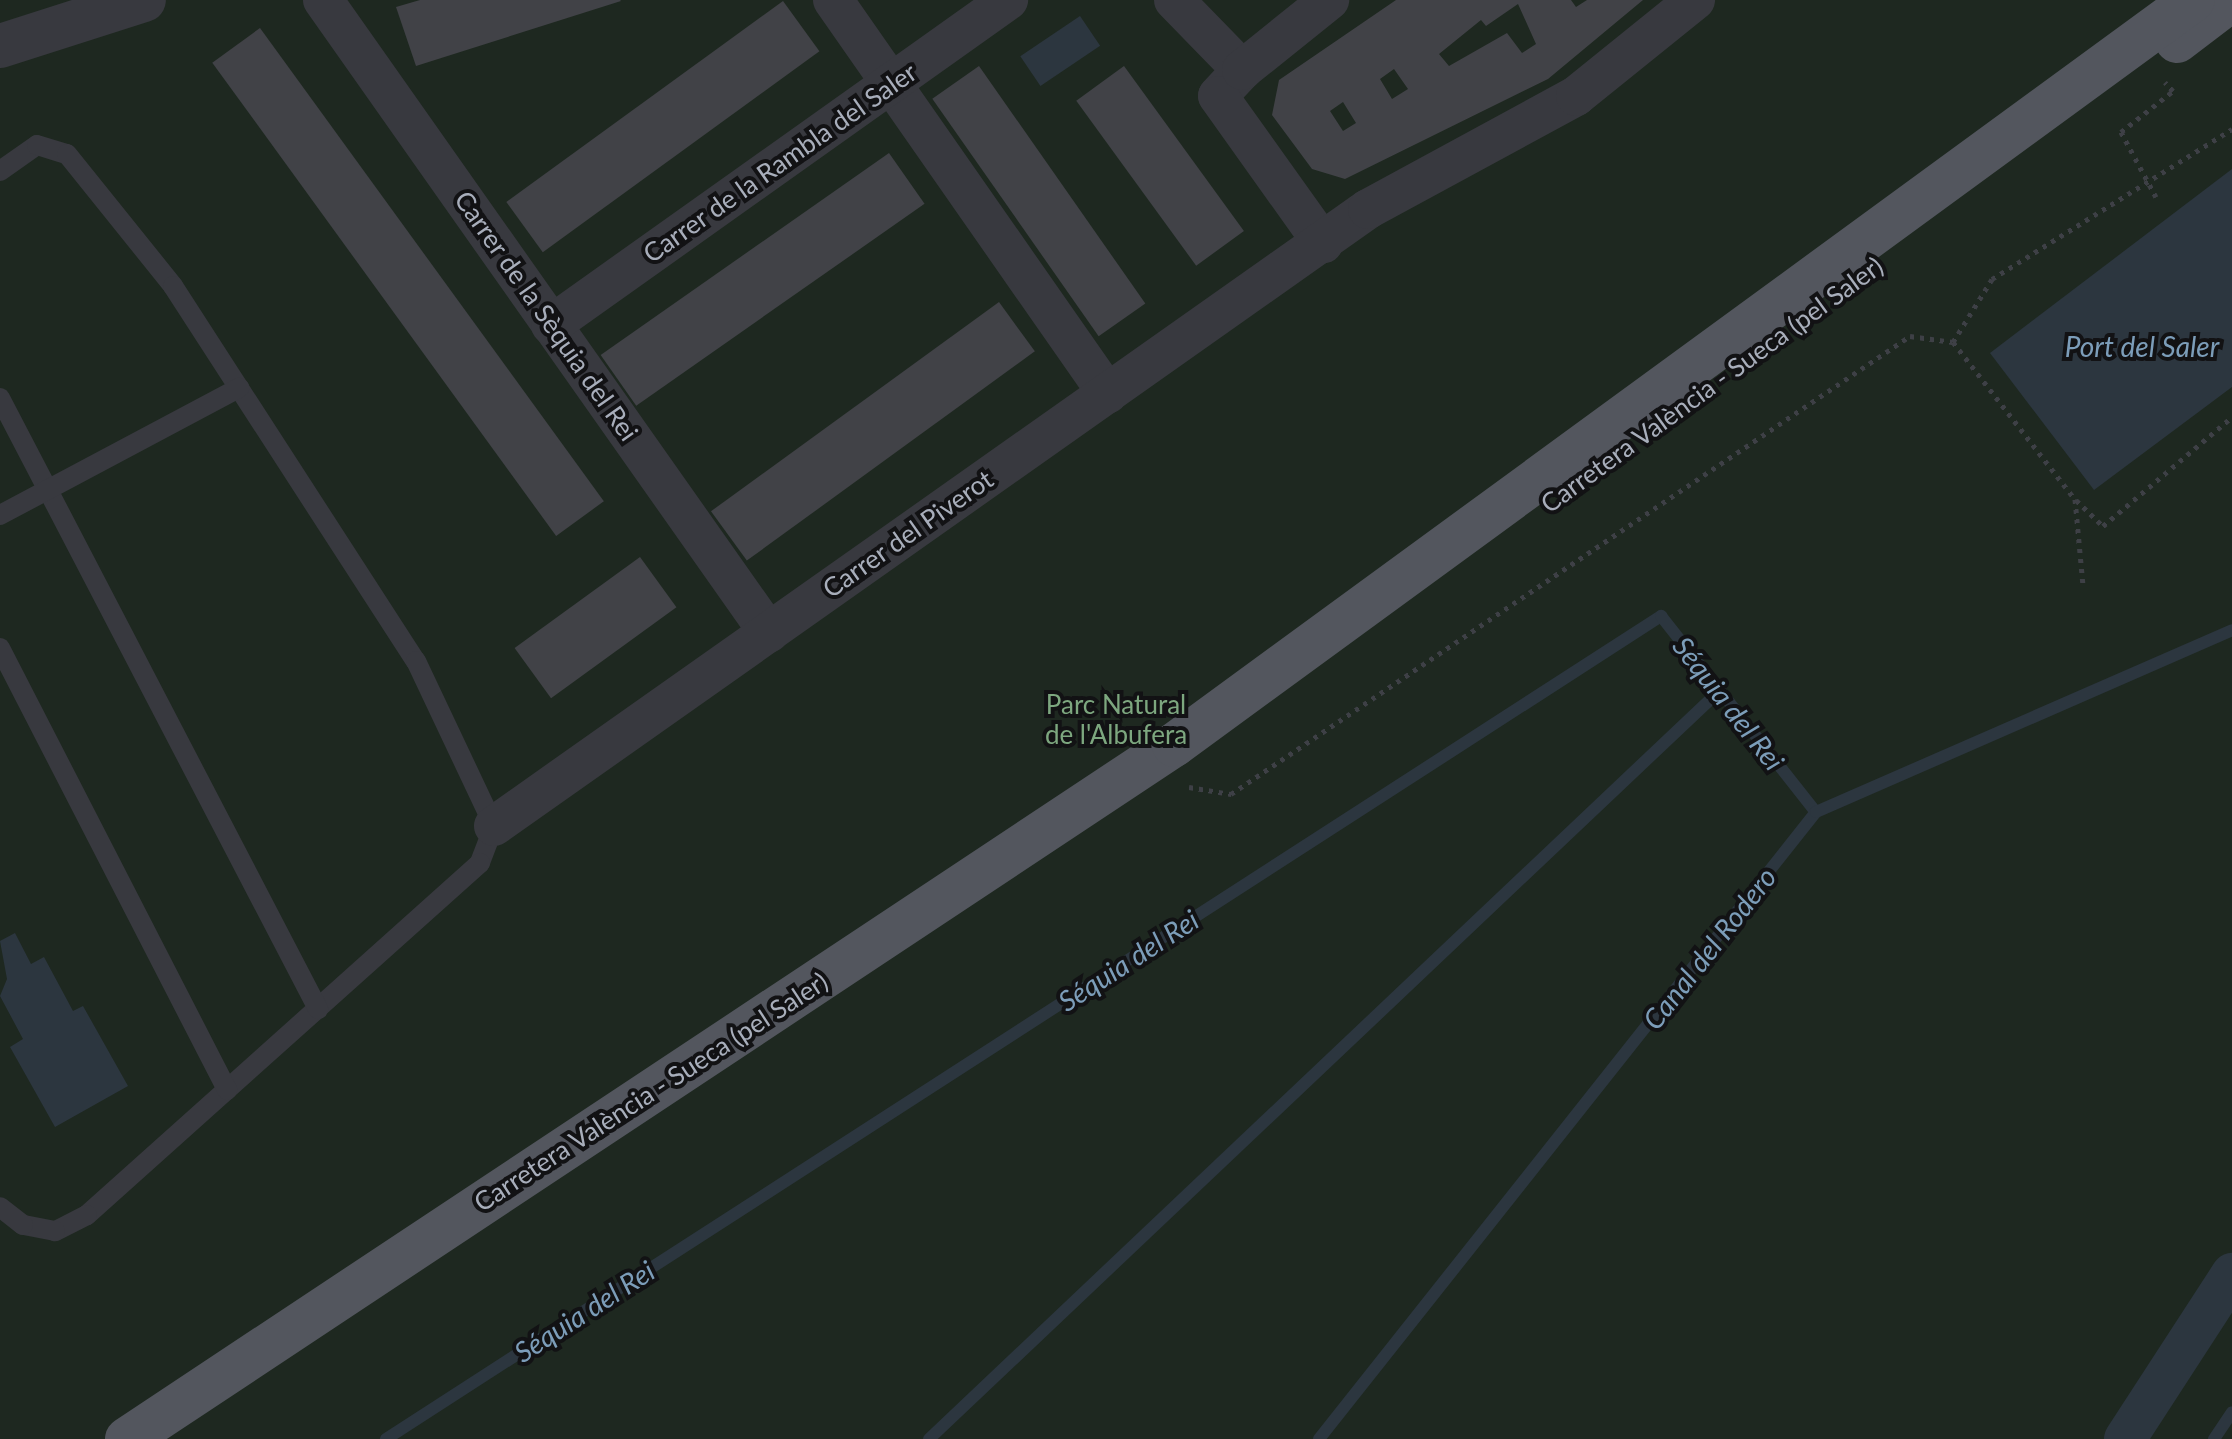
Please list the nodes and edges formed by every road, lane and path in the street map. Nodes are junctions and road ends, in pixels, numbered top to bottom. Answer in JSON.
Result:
{"nodes":[{"id":1,"x":144,"y":0,"type":"edge"},
{"id":2,"x":323,"y":0,"type":"edge"},
{"id":3,"x":833,"y":0,"type":"edge"},
{"id":4,"x":1008,"y":0,"type":"edge"},
{"id":5,"x":1174,"y":0,"type":"edge"},
{"id":6,"x":1329,"y":0,"type":"edge"},
{"id":7,"x":1695,"y":0,"type":"edge"},
{"id":8,"x":2193,"y":0,"type":"edge"},
{"id":9,"x":2231,"y":0,"type":"edge"},
{"id":10,"x":0,"y":46,"type":"edge"},
{"id":11,"x":1242,"y":70,"type":"junction"},
{"id":12,"x":2165,"y":82,"type":"dead end"},
{"id":13,"x":891,"y":84,"type":"junction"},
{"id":14,"x":2232,"y":129,"type":"edge"},
{"id":15,"x":0,"y":171,"type":"edge"},
{"id":16,"x":2152,"y":179,"type":"junction"},
{"id":17,"x":2156,"y":197,"type":"dead end"},
{"id":18,"x":1323,"y":243,"type":"junction"},
{"id":19,"x":551,"y":325,"type":"junction"},
{"id":20,"x":1953,"y":342,"type":"junction"},
{"id":21,"x":239,"y":388,"type":"junction"},
{"id":22,"x":1108,"y":394,"type":"junction"},
{"id":23,"x":0,"y":398,"type":"edge"},
{"id":24,"x":2232,"y":417,"type":"edge"},
{"id":25,"x":47,"y":490,"type":"junction"},
{"id":26,"x":2075,"y":499,"type":"junction"},
{"id":27,"x":0,"y":515,"type":"edge"},
{"id":28,"x":2083,"y":586,"type":"dead end"},
{"id":29,"x":769,"y":633,"type":"junction"},
{"id":30,"x":0,"y":648,"type":"edge"},
{"id":31,"x":1174,"y":745,"type":"junction"},
{"id":32,"x":1128,"y":776,"type":"junction"},
{"id":33,"x":494,"y":826,"type":"junction"},
{"id":34,"x":318,"y":1009,"type":"junction"},
{"id":35,"x":227,"y":1090,"type":"junction"},
{"id":36,"x":0,"y":1207,"type":"edge"},
{"id":37,"x":127,"y":1439,"type":"edge"}],
"edges":[{"from":1,"to":10,"type":"street"},
{"from":2,"to":19,"type":"street","name":"Carrer de la Sèquia del Rei"},
{"from":3,"to":13,"type":"street"},
{"from":4,"to":13,"type":"street","name":"Carrer de la Rambla del Saler"},
{"from":5,"to":11,"type":"street"},
{"from":6,"to":11,"type":"street"},
{"from":7,"to":18,"type":"street","name":"Carrer del Piverot"},
{"from":8,"to":31,"type":"main road","name":"Carretera València - Sueca (pel Saler)"},
{"from":9,"to":31,"type":"main road","name":"Carretera València - Sueca (pel Saler)"},
{"from":11,"to":18,"type":"street"},
{"from":12,"to":16,"type":"path"},
{"from":13,"to":19,"type":"street","name":"Carrer de la Rambla del Saler"},
{"from":13,"to":22,"type":"street"},
{"from":14,"to":16,"type":"path"},
{"from":15,"to":21,"type":"lane"},
{"from":16,"to":17,"type":"path"},
{"from":16,"to":20,"type":"path"},
{"from":18,"to":22,"type":"street","name":"Carrer del Piverot"},
{"from":19,"to":29,"type":"street","name":"Carrer de la Sèquia del Rei"},
{"from":20,"to":26,"type":"path"},
{"from":20,"to":32,"type":"path"},
{"from":21,"to":25,"type":"lane"},
{"from":21,"to":33,"type":"lane"},
{"from":22,"to":29,"type":"street","name":"Carrer del Piverot"},
{"from":23,"to":25,"type":"lane"},
{"from":24,"to":26,"type":"path"},
{"from":25,"to":27,"type":"lane"},
{"from":25,"to":34,"type":"lane"},
{"from":26,"to":28,"type":"path"},
{"from":29,"to":33,"type":"street","name":"Carrer del Piverot"},
{"from":30,"to":35,"type":"lane"},
{"from":31,"to":32,"type":"main road","name":"Carretera València - Sueca (pel Saler)"},
{"from":32,"to":37,"type":"main road","name":"Carretera València - Sueca (pel Saler)"},
{"from":33,"to":34,"type":"lane"},
{"from":34,"to":35,"type":"lane"},
{"from":35,"to":36,"type":"lane"}]}
